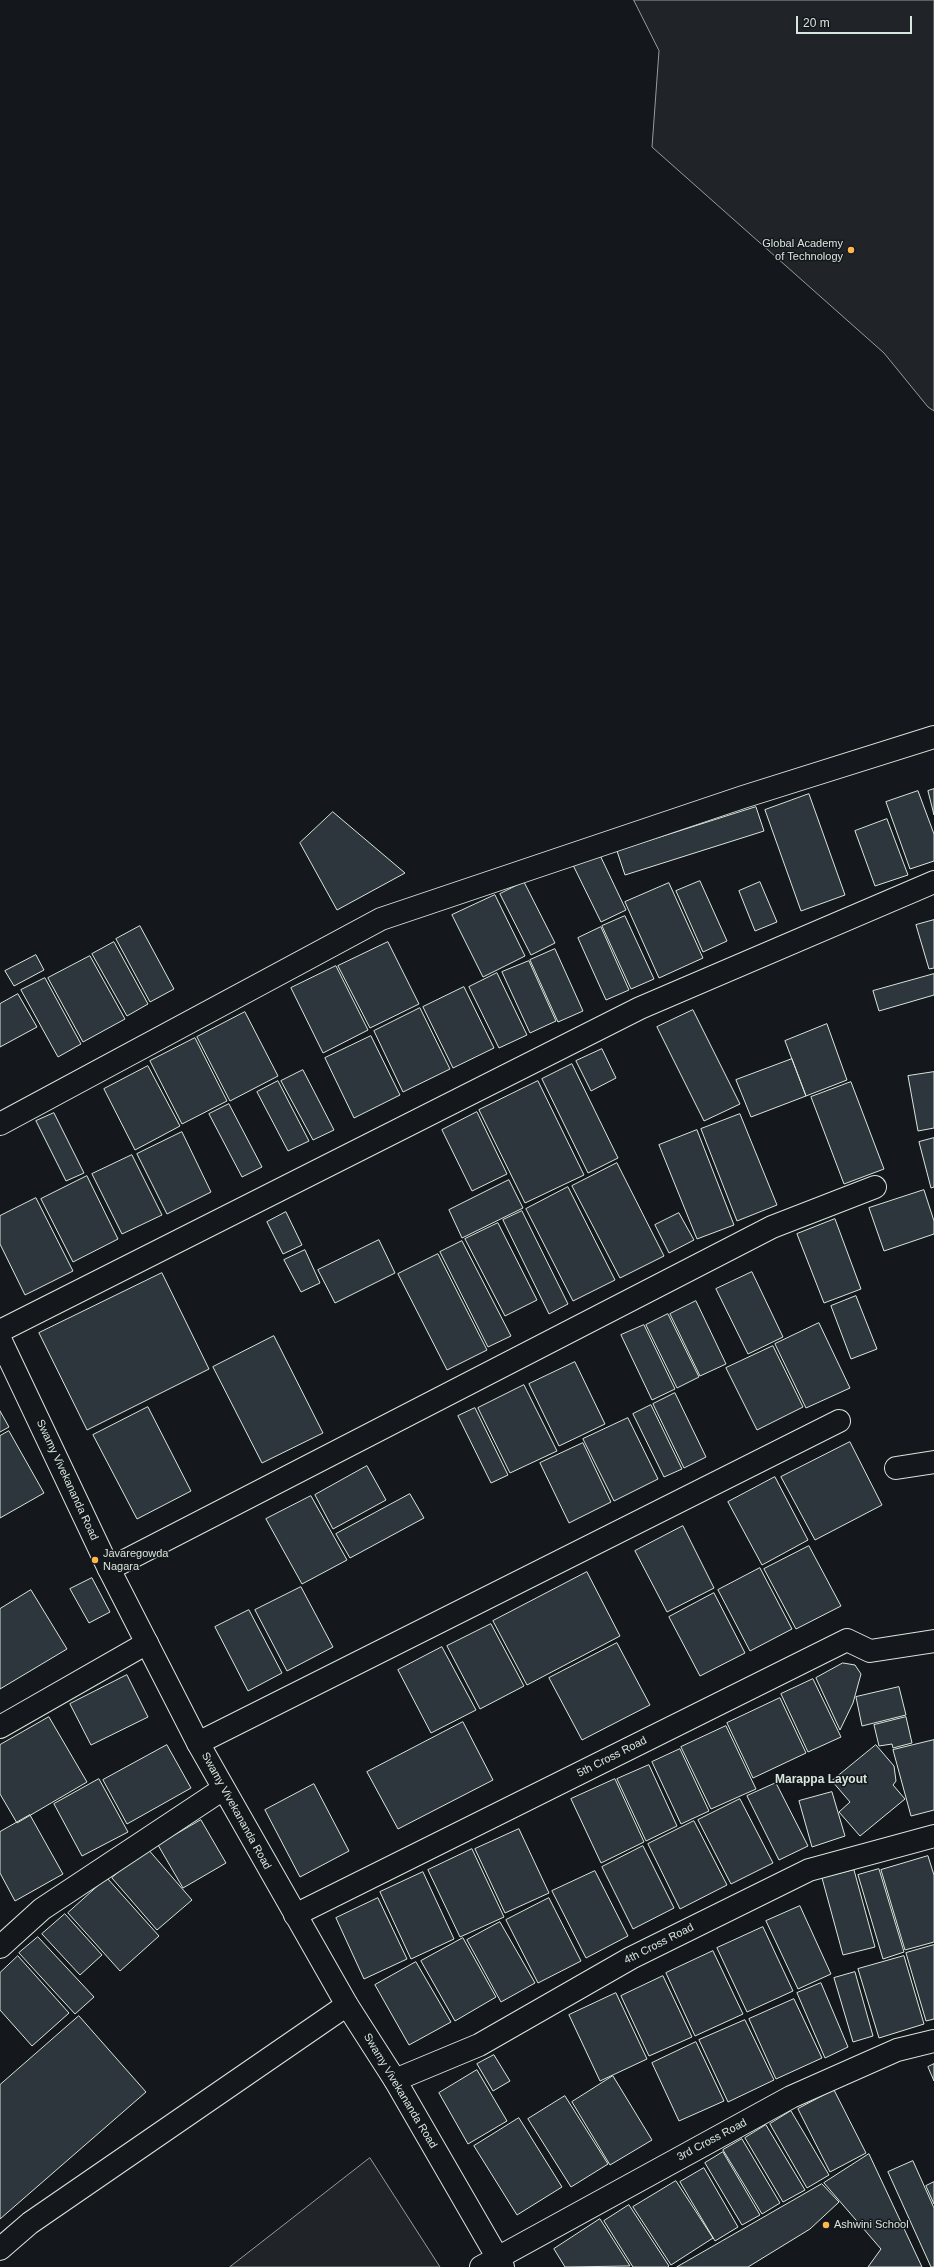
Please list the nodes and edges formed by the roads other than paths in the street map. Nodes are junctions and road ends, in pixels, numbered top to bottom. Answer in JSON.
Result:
{"nodes":[{"id":1,"x":934,"y":737,"type":"edge"},
{"id":2,"x":934,"y":882,"type":"edge"},
{"id":3,"x":0,"y":1124,"type":"edge"},
{"id":4,"x":875,"y":1187,"type":"dead end"},
{"id":5,"x":0,"y":1331,"type":"edge"},
{"id":6,"x":0,"y":1339,"type":"edge"},
{"id":7,"x":839,"y":1421,"type":"dead end"},
{"id":8,"x":934,"y":1462,"type":"edge"},
{"id":9,"x":896,"y":1468,"type":"dead end"},
{"id":10,"x":109,"y":1569,"type":"junction"},
{"id":11,"x":934,"y":1641,"type":"edge"},
{"id":12,"x":147,"y":1643,"type":"junction"},
{"id":13,"x":0,"y":1727,"type":"edge"},
{"id":14,"x":198,"y":1743,"type":"junction"},
{"id":15,"x":223,"y":1789,"type":"junction"},
{"id":16,"x":934,"y":1836,"type":"edge"},
{"id":17,"x":295,"y":1915,"type":"junction"},
{"id":18,"x":0,"y":1947,"type":"edge"},
{"id":19,"x":347,"y":2005,"type":"junction"},
{"id":20,"x":934,"y":2041,"type":"edge"},
{"id":21,"x":395,"y":2080,"type":"junction"},
{"id":22,"x":0,"y":2249,"type":"edge"},
{"id":23,"x":494,"y":2264,"type":"edge"}],
"edges":[{"from":1,"to":3,"type":"street"},
{"from":2,"to":5,"type":"street"},
{"from":4,"to":10,"type":"street"},
{"from":6,"to":10,"type":"street","name":"Swamy Vivekananda Road"},
{"from":7,"to":14,"type":"street"},
{"from":8,"to":9,"type":"street"},
{"from":10,"to":12,"type":"street","name":"Swamy Vivekananda Road"},
{"from":11,"to":17,"type":"street","name":"5th Cross Road"},
{"from":12,"to":13,"type":"street"},
{"from":12,"to":14,"type":"street","name":"Swamy Vivekananda Road"},
{"from":14,"to":15,"type":"street","name":"Swamy Vivekananda Road"},
{"from":15,"to":17,"type":"street","name":"Swamy Vivekananda Road"},
{"from":15,"to":18,"type":"street"},
{"from":16,"to":21,"type":"street","name":"4th Cross Road"},
{"from":17,"to":19,"type":"street","name":"Swamy Vivekananda Road"},
{"from":19,"to":21,"type":"street","name":"Swamy Vivekananda Road"},
{"from":19,"to":22,"type":"street"},
{"from":20,"to":23,"type":"street","name":"3rd Cross Road"},
{"from":21,"to":23,"type":"street","name":"Swamy Vivekananda Road"}]}
